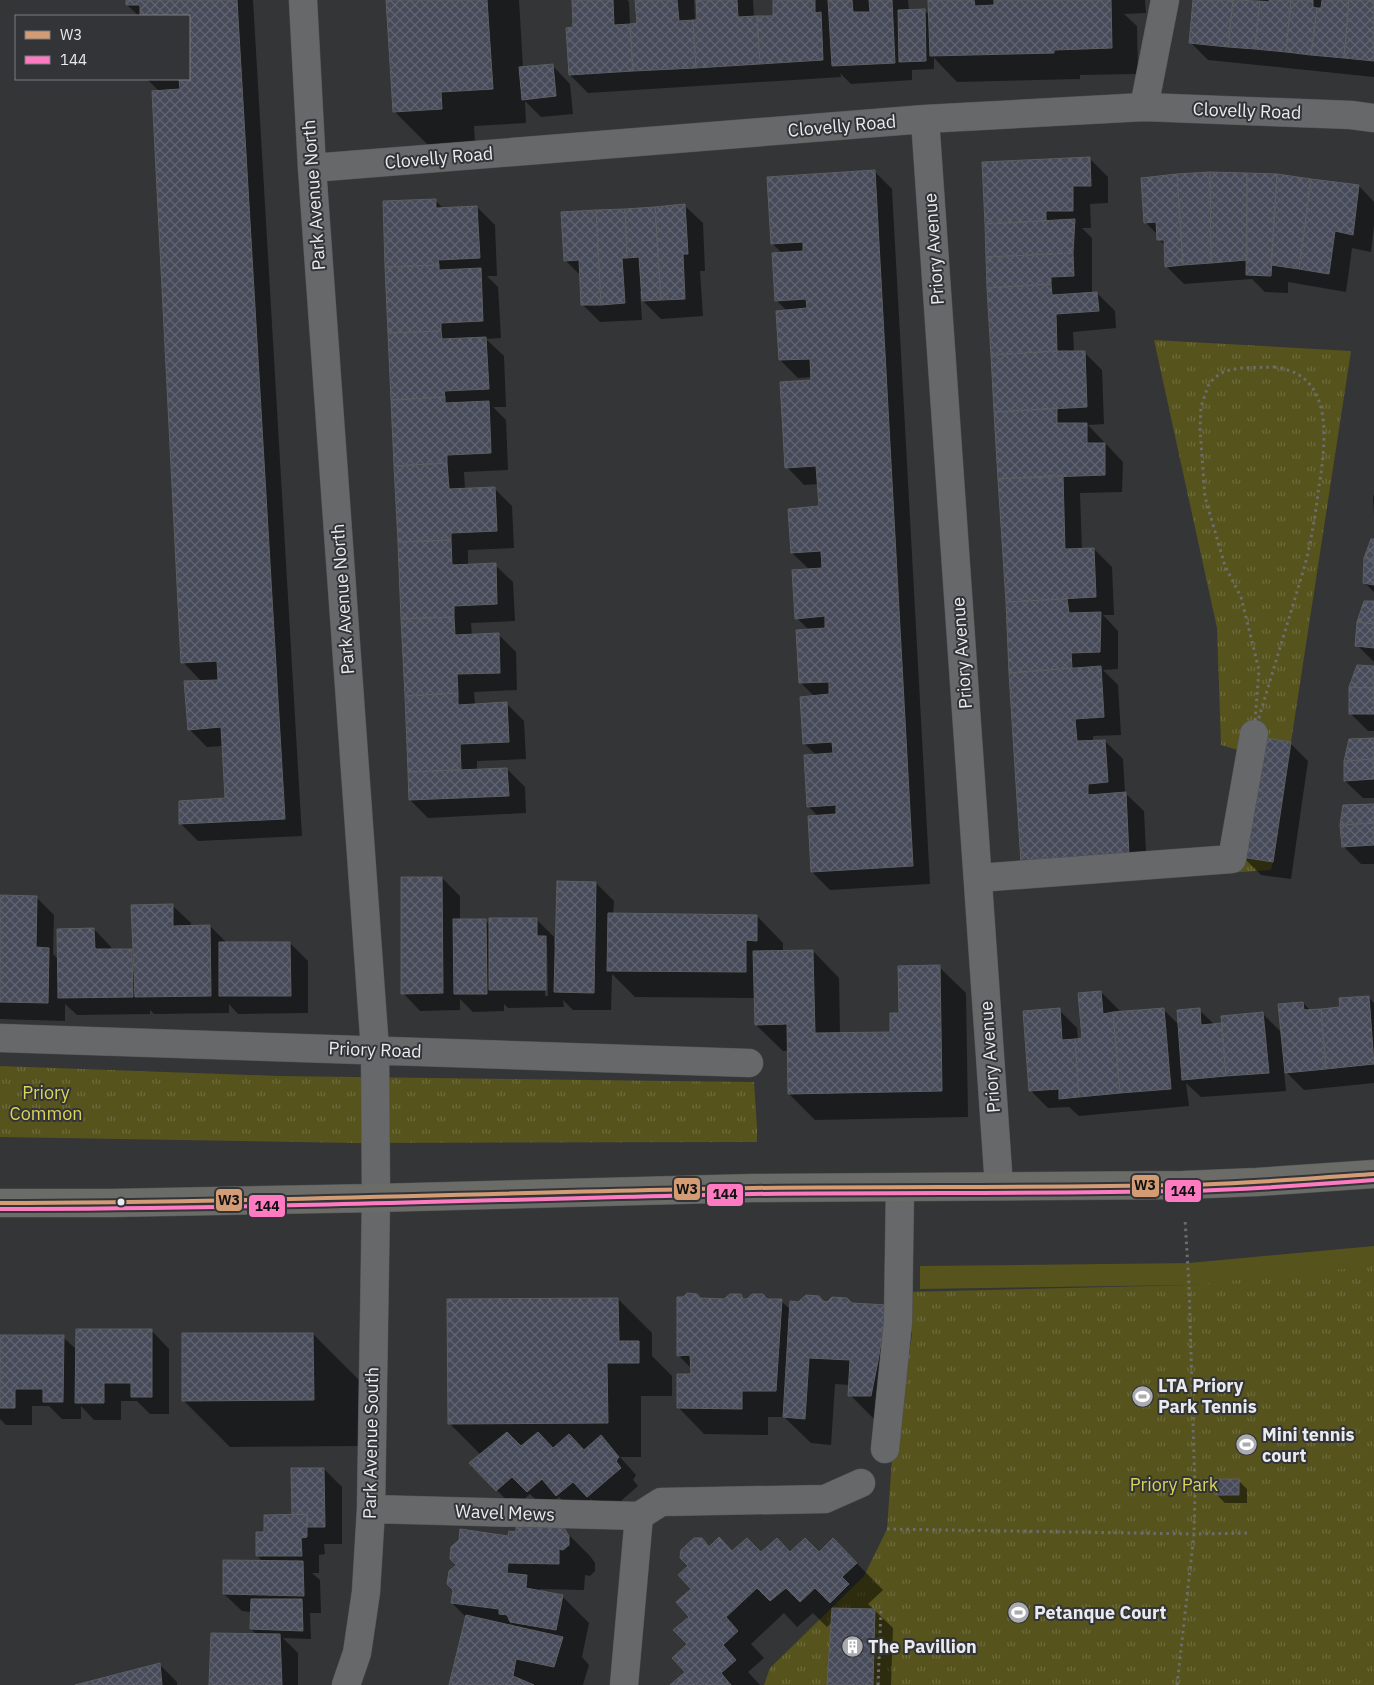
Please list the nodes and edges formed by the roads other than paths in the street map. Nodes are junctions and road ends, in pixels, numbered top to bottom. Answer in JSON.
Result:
{"nodes":[{"id":1,"x":302,"y":0,"type":"edge"},
{"id":2,"x":1165,"y":0,"type":"edge"},
{"id":3,"x":1144,"y":107,"type":"junction"},
{"id":4,"x":1374,"y":118,"type":"edge"},
{"id":5,"x":926,"y":119,"type":"junction"},
{"id":6,"x":312,"y":168,"type":"junction"},
{"id":7,"x":1254,"y":734,"type":"road end"},
{"id":8,"x":978,"y":878,"type":"junction"},
{"id":9,"x":0,"y":1038,"type":"edge"},
{"id":10,"x":375,"y":1050,"type":"junction"},
{"id":11,"x":749,"y":1063,"type":"dead end"},
{"id":12,"x":1374,"y":1174,"type":"edge"},
{"id":13,"x":999,"y":1186,"type":"junction"},
{"id":14,"x":900,"y":1188,"type":"junction"},
{"id":15,"x":376,"y":1198,"type":"junction"},
{"id":16,"x":0,"y":1203,"type":"edge"},
{"id":17,"x":885,"y":1449,"type":"dead end"},
{"id":18,"x":861,"y":1483,"type":"dead end"},
{"id":19,"x":371,"y":1509,"type":"junction"},
{"id":20,"x":639,"y":1516,"type":"junction"},
{"id":21,"x":346,"y":1685,"type":"edge"},
{"id":22,"x":624,"y":1685,"type":"edge"}],
"edges":[{"from":1,"to":6,"type":"street","name":"Park Avenue North"},
{"from":2,"to":3,"type":"street"},
{"from":3,"to":4,"type":"street","name":"Clovelly Road"},
{"from":3,"to":5,"type":"street","name":"Clovelly Road"},
{"from":5,"to":6,"type":"street","name":"Clovelly Road"},
{"from":5,"to":8,"type":"street","name":"Priory Avenue"},
{"from":6,"to":10,"type":"street","name":"Park Avenue North"},
{"from":7,"to":8,"type":"street"},
{"from":8,"to":13,"type":"street","name":"Priory Avenue"},
{"from":9,"to":10,"type":"street","name":"Priory Road"},
{"from":10,"to":11,"type":"street","name":"Priory Road"},
{"from":10,"to":15,"type":"street","name":"Park Avenue North"},
{"from":12,"to":13,"type":"main road"},
{"from":13,"to":14,"type":"main road"},
{"from":14,"to":15,"type":"main road"},
{"from":14,"to":17,"type":"street"},
{"from":15,"to":16,"type":"main road"},
{"from":15,"to":19,"type":"street","name":"Park Avenue South"},
{"from":18,"to":20,"type":"street"},
{"from":19,"to":20,"type":"street","name":"Wavel Mews"},
{"from":19,"to":21,"type":"street","name":"Park Avenue South"},
{"from":20,"to":22,"type":"street"}]}
